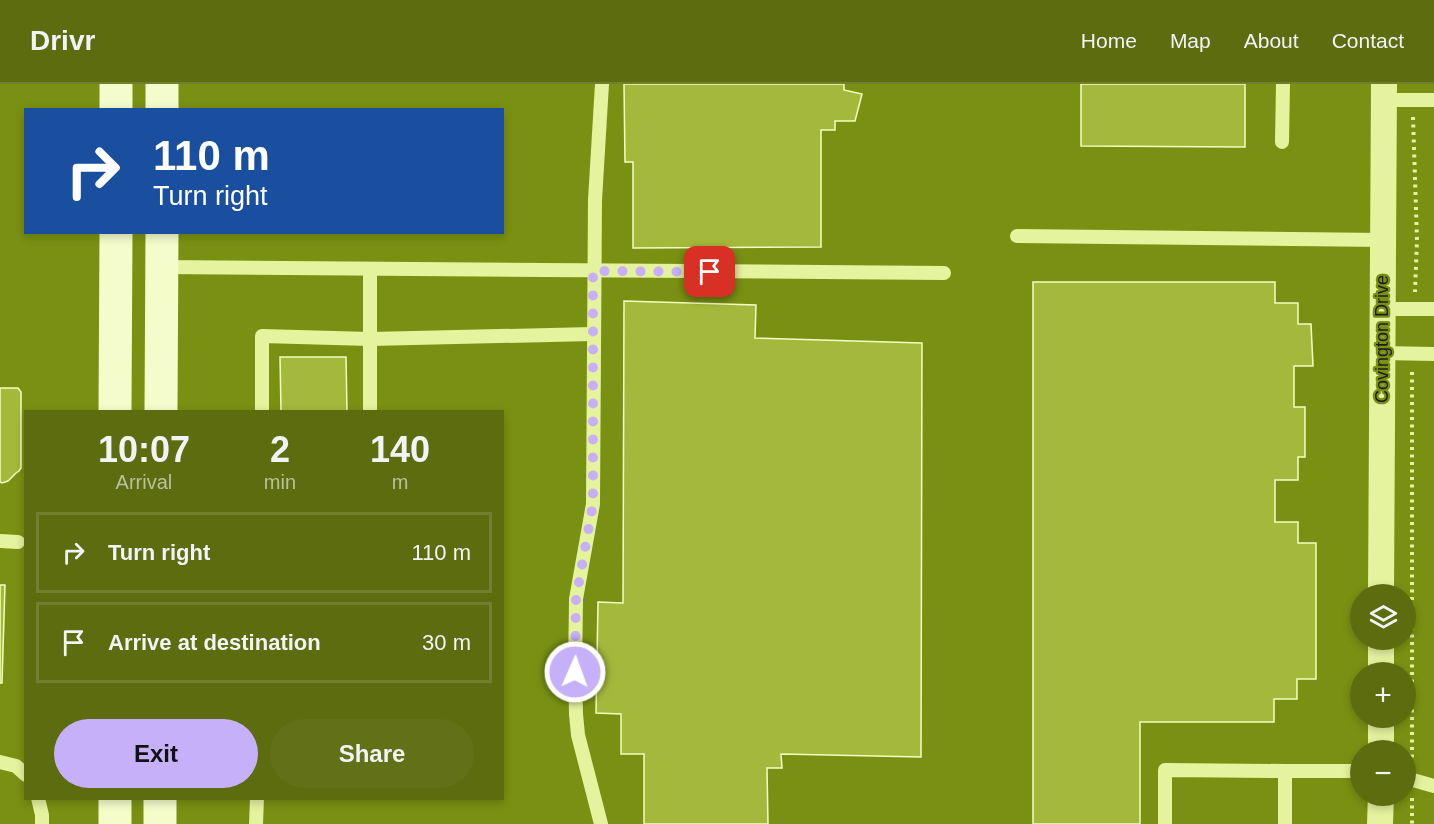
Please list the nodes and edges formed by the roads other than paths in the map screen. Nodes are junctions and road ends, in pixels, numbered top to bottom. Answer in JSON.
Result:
{"nodes":[{"id":1,"x":116,"y":84,"type":"edge"},
{"id":2,"x":162,"y":84,"type":"edge"},
{"id":3,"x":602,"y":84,"type":"edge"},
{"id":4,"x":1282,"y":84,"type":"edge"},
{"id":5,"x":1384,"y":92,"type":"edge"},
{"id":6,"x":1434,"y":100,"type":"edge"},
{"id":7,"x":116,"y":108,"type":"edge"},
{"id":8,"x":162,"y":108,"type":"edge"},
{"id":9,"x":1282,"y":142,"type":"dead end"},
{"id":10,"x":116,"y":234,"type":"edge"},
{"id":11,"x":162,"y":234,"type":"edge"},
{"id":12,"x":1017,"y":236,"type":"dead end"},
{"id":13,"x":1383,"y":240,"type":"junction"},
{"id":14,"x":162,"y":267,"type":"junction"},
{"id":15,"x":370,"y":269,"type":"junction"},
{"id":16,"x":593,"y":271,"type":"junction"},
{"id":17,"x":944,"y":273,"type":"dead end"},
{"id":18,"x":1383,"y":309,"type":"junction"},
{"id":19,"x":1434,"y":309,"type":"edge"},
{"id":20,"x":593,"y":334,"type":"junction"},
{"id":21,"x":370,"y":339,"type":"junction"},
{"id":22,"x":1382,"y":353,"type":"junction"},
{"id":23,"x":1434,"y":354,"type":"edge"},
{"id":24,"x":115,"y":410,"type":"edge"},
{"id":25,"x":161,"y":410,"type":"edge"},
{"id":26,"x":262,"y":410,"type":"edge"},
{"id":27,"x":370,"y":410,"type":"edge"},
{"id":28,"x":0,"y":541,"type":"edge"},
{"id":29,"x":18,"y":542,"type":"dead end"},
{"id":30,"x":1382,"y":584,"type":"edge"},
{"id":31,"x":0,"y":762,"type":"edge"},
{"id":32,"x":1285,"y":771,"type":"junction"},
{"id":33,"x":1350,"y":771,"type":"edge"},
{"id":34,"x":24,"y":773,"type":"edge"},
{"id":35,"x":1416,"y":781,"type":"edge"},
{"id":36,"x":1434,"y":786,"type":"edge"},
{"id":37,"x":38,"y":800,"type":"edge"},
{"id":38,"x":115,"y":800,"type":"edge"},
{"id":39,"x":160,"y":800,"type":"edge"},
{"id":40,"x":257,"y":800,"type":"edge"},
{"id":41,"x":1381,"y":806,"type":"edge"},
{"id":42,"x":42,"y":824,"type":"edge"},
{"id":43,"x":115,"y":824,"type":"edge"},
{"id":44,"x":160,"y":824,"type":"edge"},
{"id":45,"x":256,"y":824,"type":"edge"},
{"id":46,"x":602,"y":824,"type":"edge"},
{"id":47,"x":1165,"y":824,"type":"edge"},
{"id":48,"x":1285,"y":824,"type":"edge"},
{"id":49,"x":1380,"y":824,"type":"edge"}],
"edges":[{"from":1,"to":7,"type":"main road"},
{"from":2,"to":8,"type":"main road"},
{"from":3,"to":16,"type":"lane"},
{"from":4,"to":9,"type":"lane"},
{"from":5,"to":6,"type":"lane"},
{"from":5,"to":13,"type":"street","name":"Covington Drive"},
{"from":10,"to":24,"type":"main road"},
{"from":11,"to":14,"type":"main road"},
{"from":12,"to":13,"type":"lane"},
{"from":13,"to":18,"type":"street","name":"Covington Drive"},
{"from":14,"to":15,"type":"lane"},
{"from":14,"to":25,"type":"main road"},
{"from":15,"to":16,"type":"lane"},
{"from":15,"to":21,"type":"lane"},
{"from":16,"to":17,"type":"lane"},
{"from":16,"to":20,"type":"lane"},
{"from":18,"to":19,"type":"lane"},
{"from":18,"to":22,"type":"street","name":"Covington Drive"},
{"from":20,"to":21,"type":"lane"},
{"from":20,"to":46,"type":"lane"},
{"from":21,"to":26,"type":"lane"},
{"from":21,"to":27,"type":"lane"},
{"from":22,"to":23,"type":"lane"},
{"from":22,"to":30,"type":"street","name":"Covington Drive"},
{"from":28,"to":29,"type":"lane"},
{"from":31,"to":34,"type":"lane"},
{"from":32,"to":33,"type":"lane"},
{"from":32,"to":47,"type":"lane"},
{"from":32,"to":48,"type":"lane"},
{"from":35,"to":36,"type":"lane"},
{"from":37,"to":42,"type":"lane"},
{"from":38,"to":43,"type":"main road"},
{"from":39,"to":44,"type":"main road"},
{"from":40,"to":45,"type":"lane"},
{"from":41,"to":49,"type":"street"}]}
